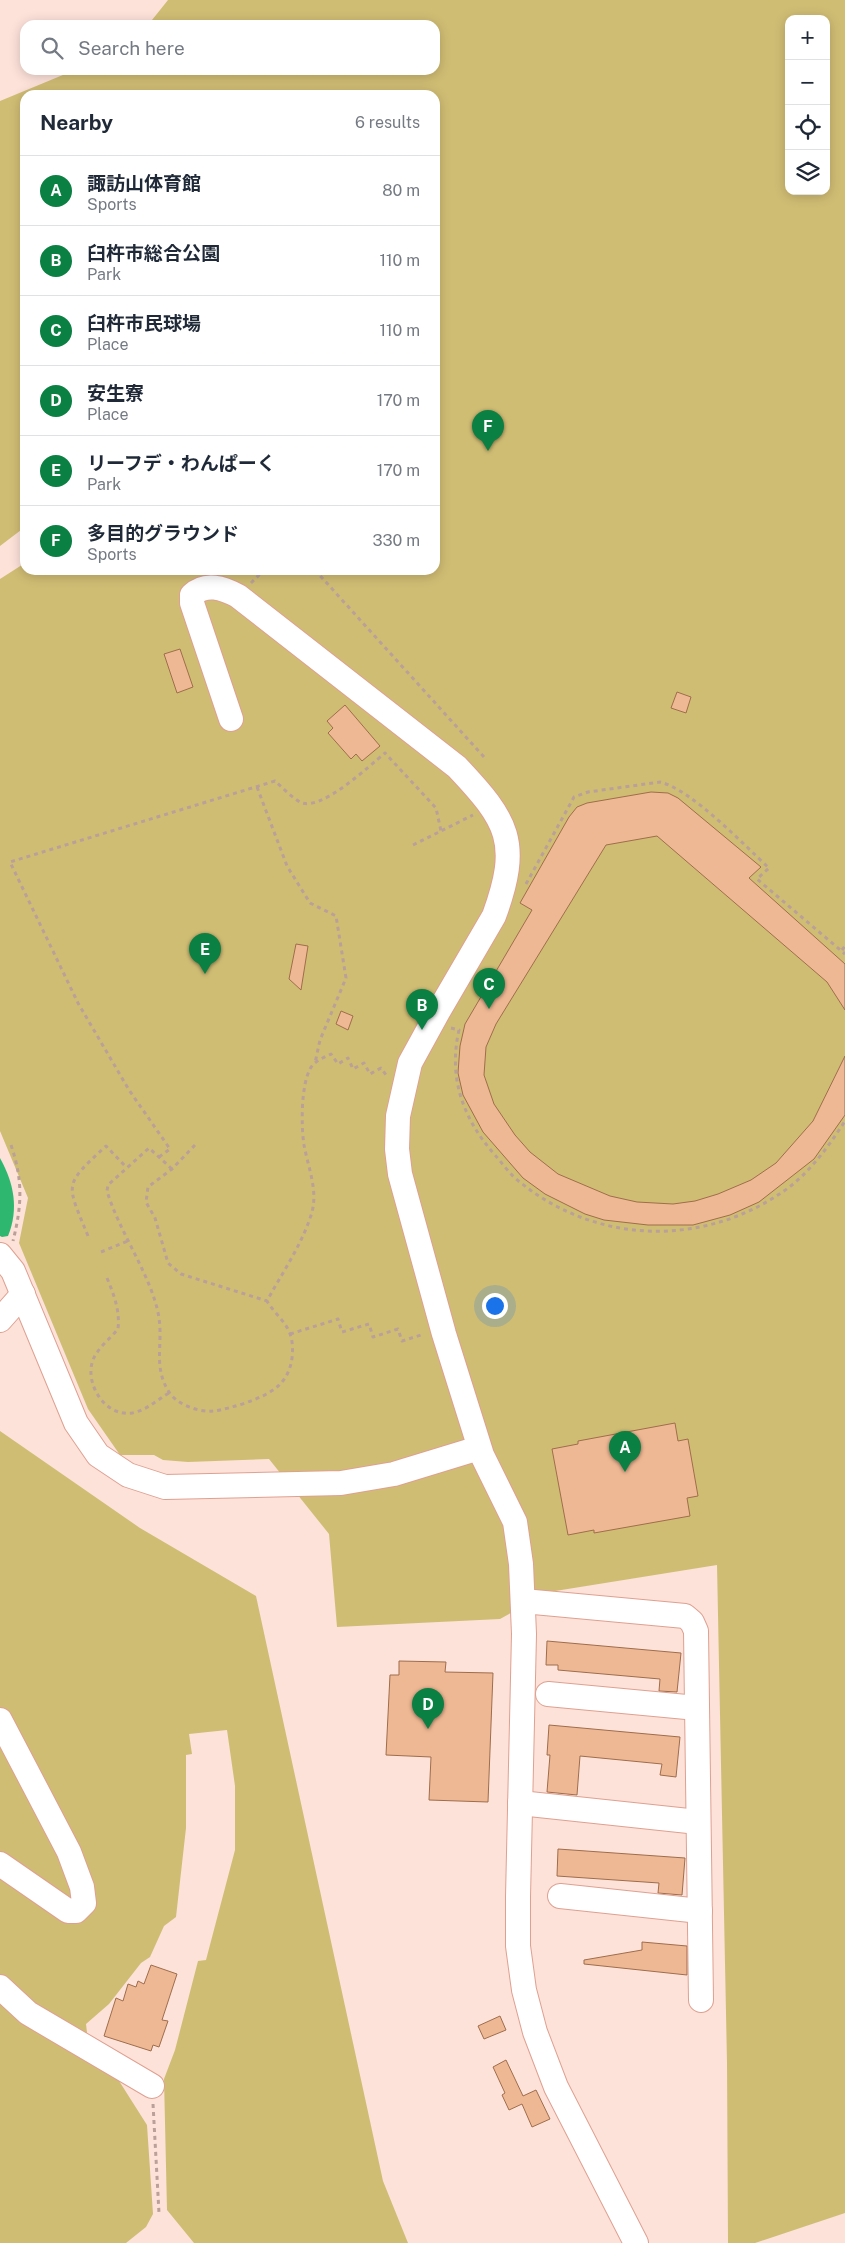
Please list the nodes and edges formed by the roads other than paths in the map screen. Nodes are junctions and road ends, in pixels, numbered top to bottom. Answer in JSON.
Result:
{"nodes":[{"id":1,"x":231,"y":719,"type":"dead end"},
{"id":2,"x":6,"y":1252,"type":"edge"},
{"id":3,"x":23,"y":1294,"type":"junction"},
{"id":4,"x":0,"y":1320,"type":"edge"},
{"id":5,"x":479,"y":1448,"type":"junction"},
{"id":6,"x":523,"y":1601,"type":"junction"},
{"id":7,"x":548,"y":1694,"type":"dead end"},
{"id":8,"x":697,"y":1708,"type":"junction"},
{"id":9,"x":0,"y":1720,"type":"edge"},
{"id":10,"x":520,"y":1803,"type":"junction"},
{"id":11,"x":698,"y":1822,"type":"junction"},
{"id":12,"x":0,"y":1864,"type":"edge"},
{"id":13,"x":560,"y":1896,"type":"dead end"},
{"id":14,"x":700,"y":1911,"type":"junction"},
{"id":15,"x":0,"y":1987,"type":"edge"},
{"id":16,"x":701,"y":2000,"type":"dead end"},
{"id":17,"x":152,"y":2086,"type":"road end"},
{"id":18,"x":636,"y":2243,"type":"edge"}],
"edges":[{"from":1,"to":5,"type":"street"},
{"from":2,"to":3,"type":"street"},
{"from":3,"to":4,"type":"street"},
{"from":3,"to":5,"type":"street"},
{"from":5,"to":6,"type":"street"},
{"from":6,"to":8,"type":"street"},
{"from":6,"to":10,"type":"street"},
{"from":7,"to":8,"type":"street"},
{"from":8,"to":11,"type":"street"},
{"from":9,"to":12,"type":"street"},
{"from":10,"to":11,"type":"street"},
{"from":10,"to":18,"type":"street"},
{"from":11,"to":14,"type":"street"},
{"from":13,"to":14,"type":"street"},
{"from":14,"to":16,"type":"street"},
{"from":15,"to":17,"type":"street"}]}
